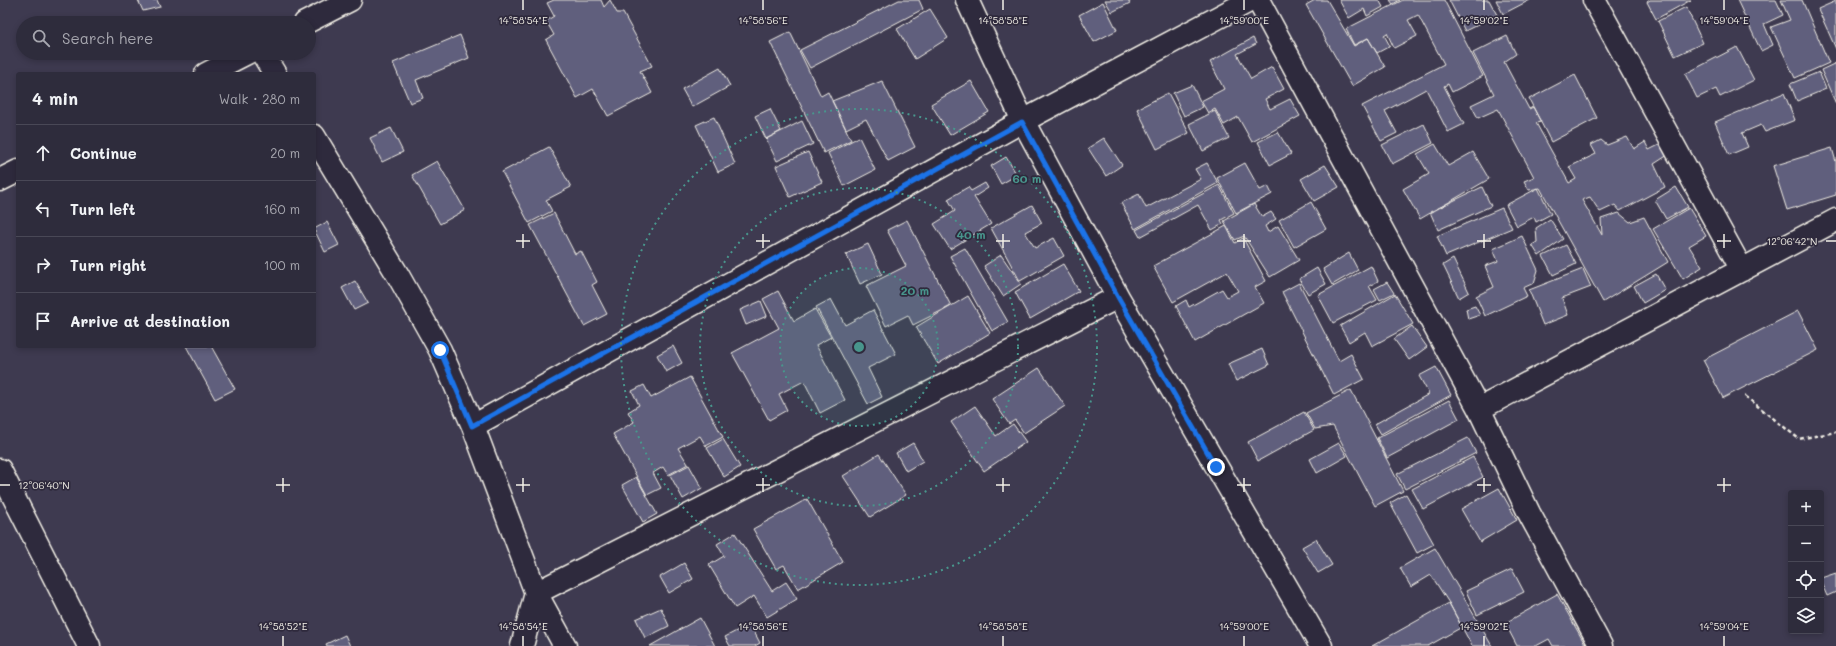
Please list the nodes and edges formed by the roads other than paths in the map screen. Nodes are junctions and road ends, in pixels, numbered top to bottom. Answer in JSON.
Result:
{"nodes":[{"id":1,"x":350,"y":0,"type":"edge"},
{"id":2,"x":968,"y":0,"type":"edge"},
{"id":3,"x":1252,"y":0,"type":"edge"},
{"id":4,"x":1258,"y":0,"type":"edge"},
{"id":5,"x":1594,"y":0,"type":"edge"},
{"id":6,"x":316,"y":17,"type":"edge"},
{"id":7,"x":233,"y":60,"type":"edge"},
{"id":8,"x":266,"y":60,"type":"edge"},
{"id":9,"x":210,"y":72,"type":"edge"},
{"id":10,"x":274,"y":72,"type":"edge"},
{"id":11,"x":1022,"y":122,"type":"junction"},
{"id":12,"x":316,"y":139,"type":"edge"},
{"id":13,"x":16,"y":172,"type":"edge"},
{"id":14,"x":0,"y":180,"type":"edge"},
{"id":15,"x":1836,"y":220,"type":"edge"},
{"id":16,"x":1742,"y":270,"type":"junction"},
{"id":17,"x":1118,"y":297,"type":"junction"},
{"id":18,"x":1479,"y":409,"type":"junction"},
{"id":19,"x":472,"y":426,"type":"junction"},
{"id":20,"x":0,"y":470,"type":"edge"},
{"id":21,"x":536,"y":592,"type":"junction"},
{"id":22,"x":89,"y":646,"type":"edge"},
{"id":23,"x":522,"y":646,"type":"edge"},
{"id":24,"x":565,"y":646,"type":"edge"},
{"id":25,"x":1321,"y":646,"type":"edge"},
{"id":26,"x":1601,"y":646,"type":"edge"}],
"edges":[{"from":1,"to":6,"type":"street"},
{"from":2,"to":11,"type":"street"},
{"from":3,"to":11,"type":"street"},
{"from":4,"to":18,"type":"street"},
{"from":5,"to":16,"type":"street"},
{"from":7,"to":9,"type":"street"},
{"from":8,"to":10,"type":"street"},
{"from":11,"to":17,"type":"street"},
{"from":11,"to":19,"type":"street"},
{"from":12,"to":19,"type":"street"},
{"from":13,"to":14,"type":"street"},
{"from":15,"to":16,"type":"street"},
{"from":16,"to":18,"type":"street"},
{"from":17,"to":21,"type":"street"},
{"from":17,"to":25,"type":"street"},
{"from":18,"to":26,"type":"street"},
{"from":19,"to":21,"type":"street"},
{"from":20,"to":22,"type":"street"},
{"from":21,"to":23,"type":"street"},
{"from":21,"to":24,"type":"street"}]}
